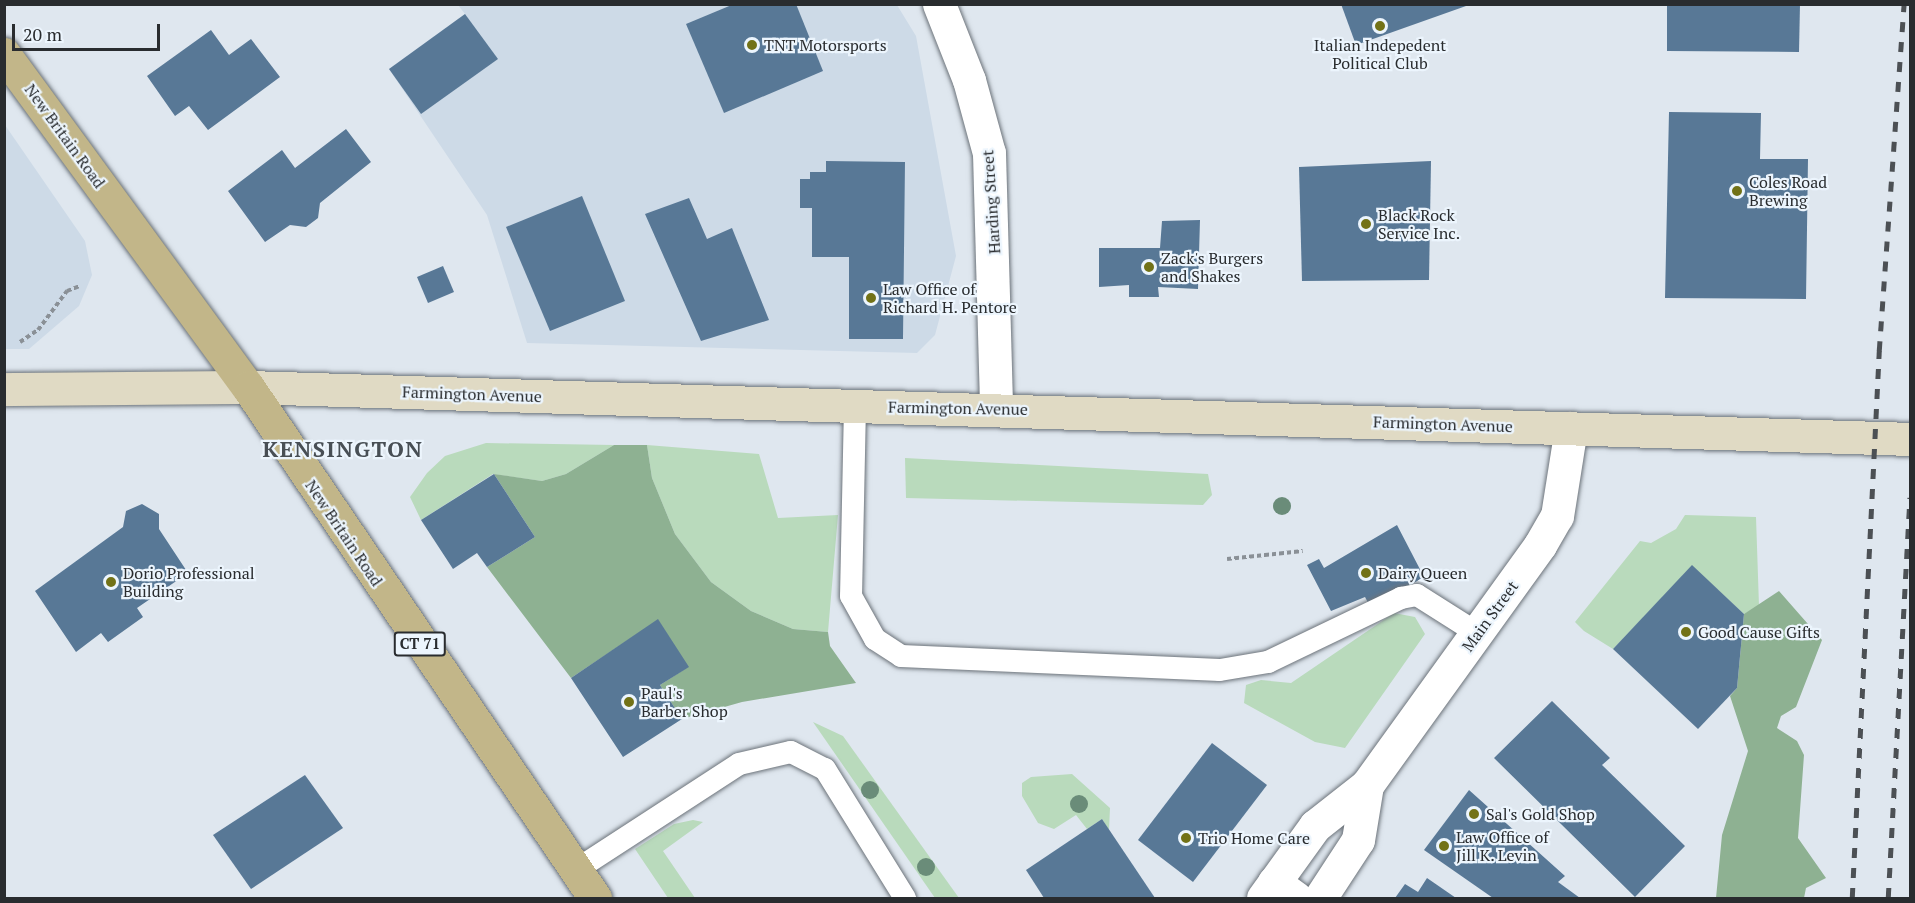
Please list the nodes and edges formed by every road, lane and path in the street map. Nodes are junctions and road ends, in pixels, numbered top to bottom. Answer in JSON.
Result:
{"nodes":[{"id":1,"x":939,"y":4,"type":"edge"},
{"id":2,"x":4,"y":54,"type":"edge"},
{"id":3,"x":80,"y":286,"type":"dead end"},
{"id":4,"x":20,"y":342,"type":"dead end"},
{"id":5,"x":248,"y":387,"type":"junction"},
{"id":6,"x":4,"y":389,"type":"edge"},
{"id":7,"x":855,"y":406,"type":"junction"},
{"id":8,"x":996,"y":408,"type":"junction"},
{"id":9,"x":1571,"y":428,"type":"junction"},
{"id":10,"x":1911,"y":439,"type":"edge"},
{"id":11,"x":1303,"y":551,"type":"dead end"},
{"id":12,"x":1227,"y":559,"type":"dead end"},
{"id":13,"x":1477,"y":633,"type":"junction"},
{"id":14,"x":1367,"y":785,"type":"junction"},
{"id":15,"x":576,"y":870,"type":"junction"},
{"id":16,"x":1278,"y":893,"type":"edge"},
{"id":17,"x":595,"y":898,"type":"edge"},
{"id":18,"x":905,"y":898,"type":"edge"},
{"id":19,"x":1320,"y":898,"type":"edge"}],
"edges":[{"from":1,"to":8,"type":"street","name":"Harding Street"},
{"from":2,"to":5,"type":"main road","name":"New Britain Road","number":"CT 71"},
{"from":3,"to":4,"type":"path"},
{"from":5,"to":6,"type":"main road","name":"Farmington Avenue"},
{"from":5,"to":7,"type":"main road","name":"Farmington Avenue"},
{"from":5,"to":15,"type":"main road","name":"New Britain Road","number":"CT 71"},
{"from":7,"to":8,"type":"main road","name":"Farmington Avenue"},
{"from":7,"to":13,"type":"lane"},
{"from":8,"to":9,"type":"main road","name":"Farmington Avenue"},
{"from":9,"to":10,"type":"main road","name":"Farmington Avenue"},
{"from":9,"to":13,"type":"street","name":"Main Street"},
{"from":11,"to":12,"type":"path"},
{"from":13,"to":14,"type":"street","name":"Main Street"},
{"from":14,"to":16,"type":"street","name":"Main Street"},
{"from":14,"to":19,"type":"street","name":"Main Street"},
{"from":15,"to":17,"type":"main road","name":"New Britain Road","number":"CT 71"},
{"from":15,"to":18,"type":"lane"}]}
